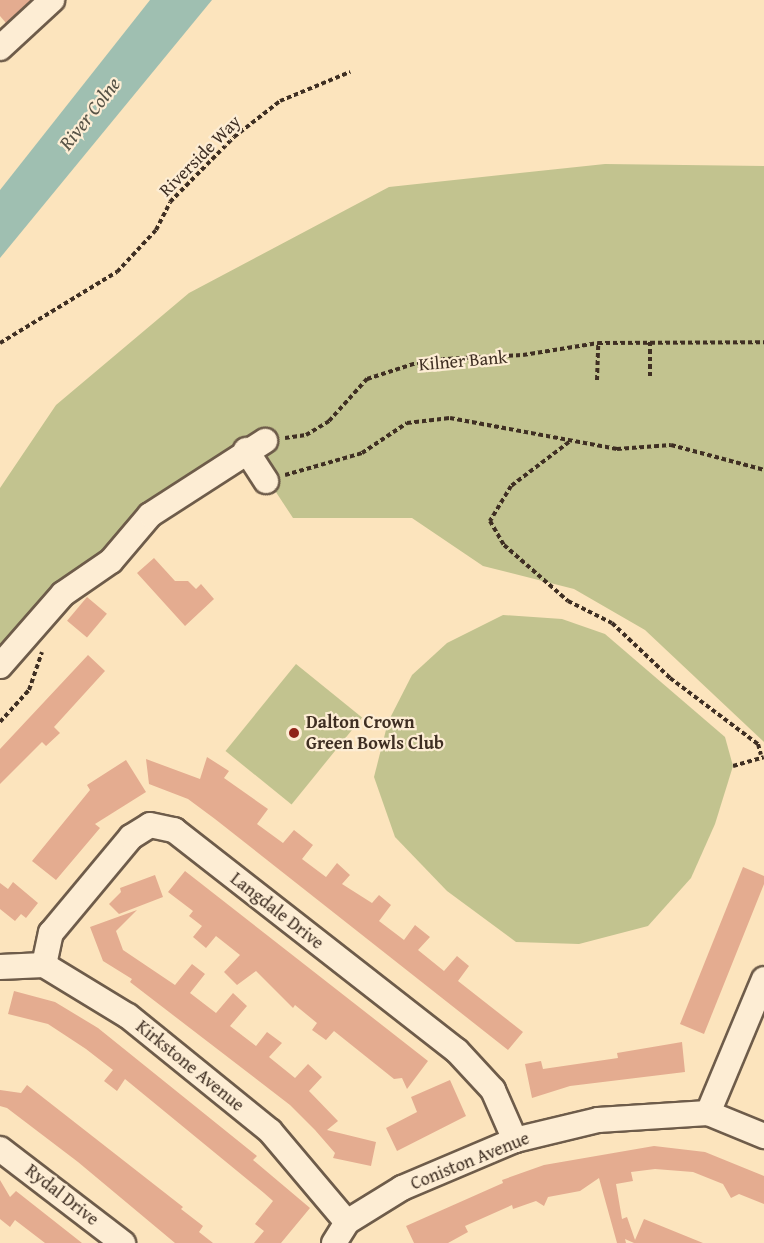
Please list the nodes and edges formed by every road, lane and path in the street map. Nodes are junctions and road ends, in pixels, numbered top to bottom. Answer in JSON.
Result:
{"nodes":[{"id":1,"x":52,"y":0,"type":"edge"},
{"id":2,"x":0,"y":48,"type":"edge"},
{"id":3,"x":350,"y":72,"type":"dead end"},
{"id":4,"x":650,"y":342,"type":"junction"},
{"id":5,"x":764,"y":342,"type":"edge"},
{"id":6,"x":0,"y":343,"type":"edge"},
{"id":7,"x":598,"y":344,"type":"junction"},
{"id":8,"x":650,"y":377,"type":"dead end"},
{"id":9,"x":597,"y":380,"type":"dead end"},
{"id":10,"x":570,"y":442,"type":"junction"},
{"id":11,"x":256,"y":445,"type":"junction"},
{"id":12,"x":764,"y":470,"type":"edge"},
{"id":13,"x":266,"y":481,"type":"joint"},
{"id":14,"x":0,"y":666,"type":"edge"},
{"id":15,"x":29,"y":690,"type":"dead end"},
{"id":16,"x":0,"y":722,"type":"edge"},
{"id":17,"x":763,"y":756,"type":"edge"},
{"id":18,"x":733,"y":766,"type":"dead end"},
{"id":19,"x":44,"y":965,"type":"junction"},
{"id":20,"x":0,"y":967,"type":"edge"},
{"id":21,"x":764,"y":979,"type":"edge"},
{"id":22,"x":708,"y":1113,"type":"junction"},
{"id":23,"x":764,"y":1136,"type":"edge"},
{"id":24,"x":515,"y":1140,"type":"junction"},
{"id":25,"x":0,"y":1149,"type":"edge"},
{"id":26,"x":347,"y":1222,"type":"junction"},
{"id":27,"x":123,"y":1243,"type":"edge"},
{"id":28,"x":334,"y":1243,"type":"edge"}],
"edges":[{"from":1,"to":2,"type":"street"},
{"from":3,"to":6,"type":"path","name":"Riverside Way"},
{"from":4,"to":5,"type":"path","name":"Kilner Bank"},
{"from":4,"to":7,"type":"path","name":"Kilner Bank"},
{"from":4,"to":8,"type":"path"},
{"from":7,"to":9,"type":"path"},
{"from":7,"to":11,"type":"path","name":"Kilner Bank"},
{"from":10,"to":12,"type":"path"},
{"from":10,"to":13,"type":"path"},
{"from":10,"to":17,"type":"path"},
{"from":11,"to":13,"type":"street"},
{"from":11,"to":14,"type":"street"},
{"from":15,"to":16,"type":"path"},
{"from":17,"to":18,"type":"path"},
{"from":19,"to":20,"type":"street"},
{"from":19,"to":24,"type":"street","name":"Langdale Drive"},
{"from":19,"to":26,"type":"street","name":"Kirkstone Avenue"},
{"from":21,"to":22,"type":"street"},
{"from":22,"to":23,"type":"street","name":"Coniston Avenue"},
{"from":22,"to":24,"type":"street","name":"Coniston Avenue"},
{"from":24,"to":26,"type":"street","name":"Coniston Avenue"},
{"from":25,"to":27,"type":"street","name":"Rydal Drive"},
{"from":26,"to":28,"type":"street","name":"Coniston Avenue"}]}
